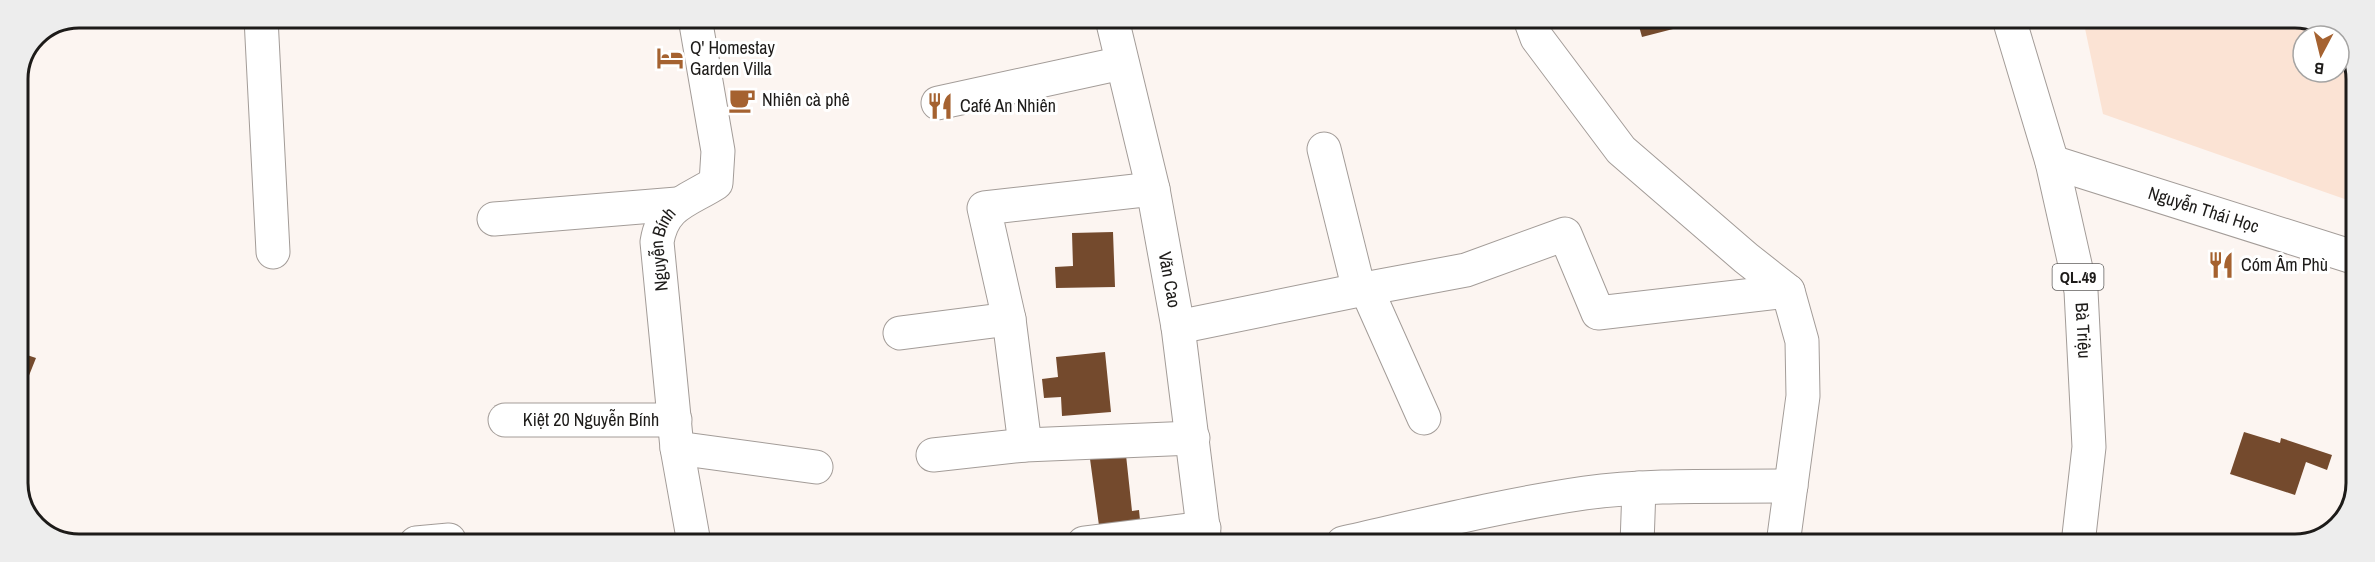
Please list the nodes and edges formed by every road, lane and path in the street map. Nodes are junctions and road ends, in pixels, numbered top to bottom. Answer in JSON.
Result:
{"nodes":[{"id":1,"x":262,"y":28,"type":"edge"},
{"id":2,"x":697,"y":28,"type":"edge"},
{"id":3,"x":1115,"y":28,"type":"edge"},
{"id":4,"x":1533,"y":28,"type":"edge"},
{"id":5,"x":2012,"y":28,"type":"edge"},
{"id":6,"x":1122,"y":63,"type":"junction"},
{"id":7,"x":938,"y":103,"type":"dead end"},
{"id":8,"x":1324,"y":149,"type":"dead end"},
{"id":9,"x":2052,"y":162,"type":"junction"},
{"id":10,"x":1153,"y":189,"type":"junction"},
{"id":11,"x":677,"y":204,"type":"junction"},
{"id":12,"x":494,"y":219,"type":"dead end"},
{"id":13,"x":273,"y":252,"type":"dead end"},
{"id":14,"x":2346,"y":255,"type":"edge"},
{"id":15,"x":1363,"y":289,"type":"junction"},
{"id":16,"x":1788,"y":291,"type":"junction"},
{"id":17,"x":1009,"y":319,"type":"junction"},
{"id":18,"x":1178,"y":327,"type":"junction"},
{"id":19,"x":900,"y":333,"type":"dead end"},
{"id":20,"x":1424,"y":418,"type":"dead end"},
{"id":21,"x":505,"y":420,"type":"dead end"},
{"id":22,"x":676,"y":434,"type":"junction"},
{"id":23,"x":1193,"y":438,"type":"junction"},
{"id":24,"x":1025,"y":445,"type":"junction"},
{"id":25,"x":933,"y":455,"type":"dead end"},
{"id":26,"x":816,"y":467,"type":"dead end"},
{"id":27,"x":1791,"y":486,"type":"junction"},
{"id":28,"x":1639,"y":488,"type":"junction"},
{"id":29,"x":693,"y":534,"type":"edge"},
{"id":30,"x":1204,"y":534,"type":"edge"},
{"id":31,"x":1382,"y":534,"type":"edge"},
{"id":32,"x":1637,"y":534,"type":"edge"},
{"id":33,"x":1784,"y":534,"type":"edge"},
{"id":34,"x":2079,"y":534,"type":"edge"}],
"edges":[{"from":1,"to":13,"type":"main road"},
{"from":2,"to":11,"type":"main road","name":"Nguyễn Bính"},
{"from":3,"to":6,"type":"main road","name":"Văn Cao"},
{"from":4,"to":16,"type":"main road"},
{"from":5,"to":9,"type":"main road","name":"Bà Triệu","number":"QL.49"},
{"from":6,"to":7,"type":"main road"},
{"from":6,"to":10,"type":"main road","name":"Văn Cao"},
{"from":8,"to":15,"type":"main road"},
{"from":9,"to":14,"type":"main road","name":"Nguyễn Thái Học"},
{"from":9,"to":34,"type":"main road","name":"Bà Triệu","number":"QL.49"},
{"from":10,"to":17,"type":"main road"},
{"from":10,"to":18,"type":"main road","name":"Văn Cao"},
{"from":11,"to":12,"type":"main road"},
{"from":11,"to":22,"type":"main road","name":"Nguyễn Bính"},
{"from":15,"to":16,"type":"main road"},
{"from":15,"to":18,"type":"main road"},
{"from":15,"to":20,"type":"main road"},
{"from":16,"to":27,"type":"main road"},
{"from":17,"to":19,"type":"main road"},
{"from":17,"to":24,"type":"main road"},
{"from":18,"to":23,"type":"main road","name":"Văn Cao"},
{"from":21,"to":22,"type":"main road","name":"Kiệt 20 Nguyễn Bính"},
{"from":22,"to":26,"type":"main road","name":"Kiệt 20 Nguyễn Bính"},
{"from":22,"to":29,"type":"main road","name":"Nguyễn Bính"},
{"from":23,"to":24,"type":"main road"},
{"from":23,"to":30,"type":"main road","name":"Văn Cao"},
{"from":24,"to":25,"type":"main road"},
{"from":27,"to":28,"type":"main road"},
{"from":27,"to":33,"type":"main road"},
{"from":28,"to":31,"type":"main road"},
{"from":28,"to":32,"type":"main road"}]}
